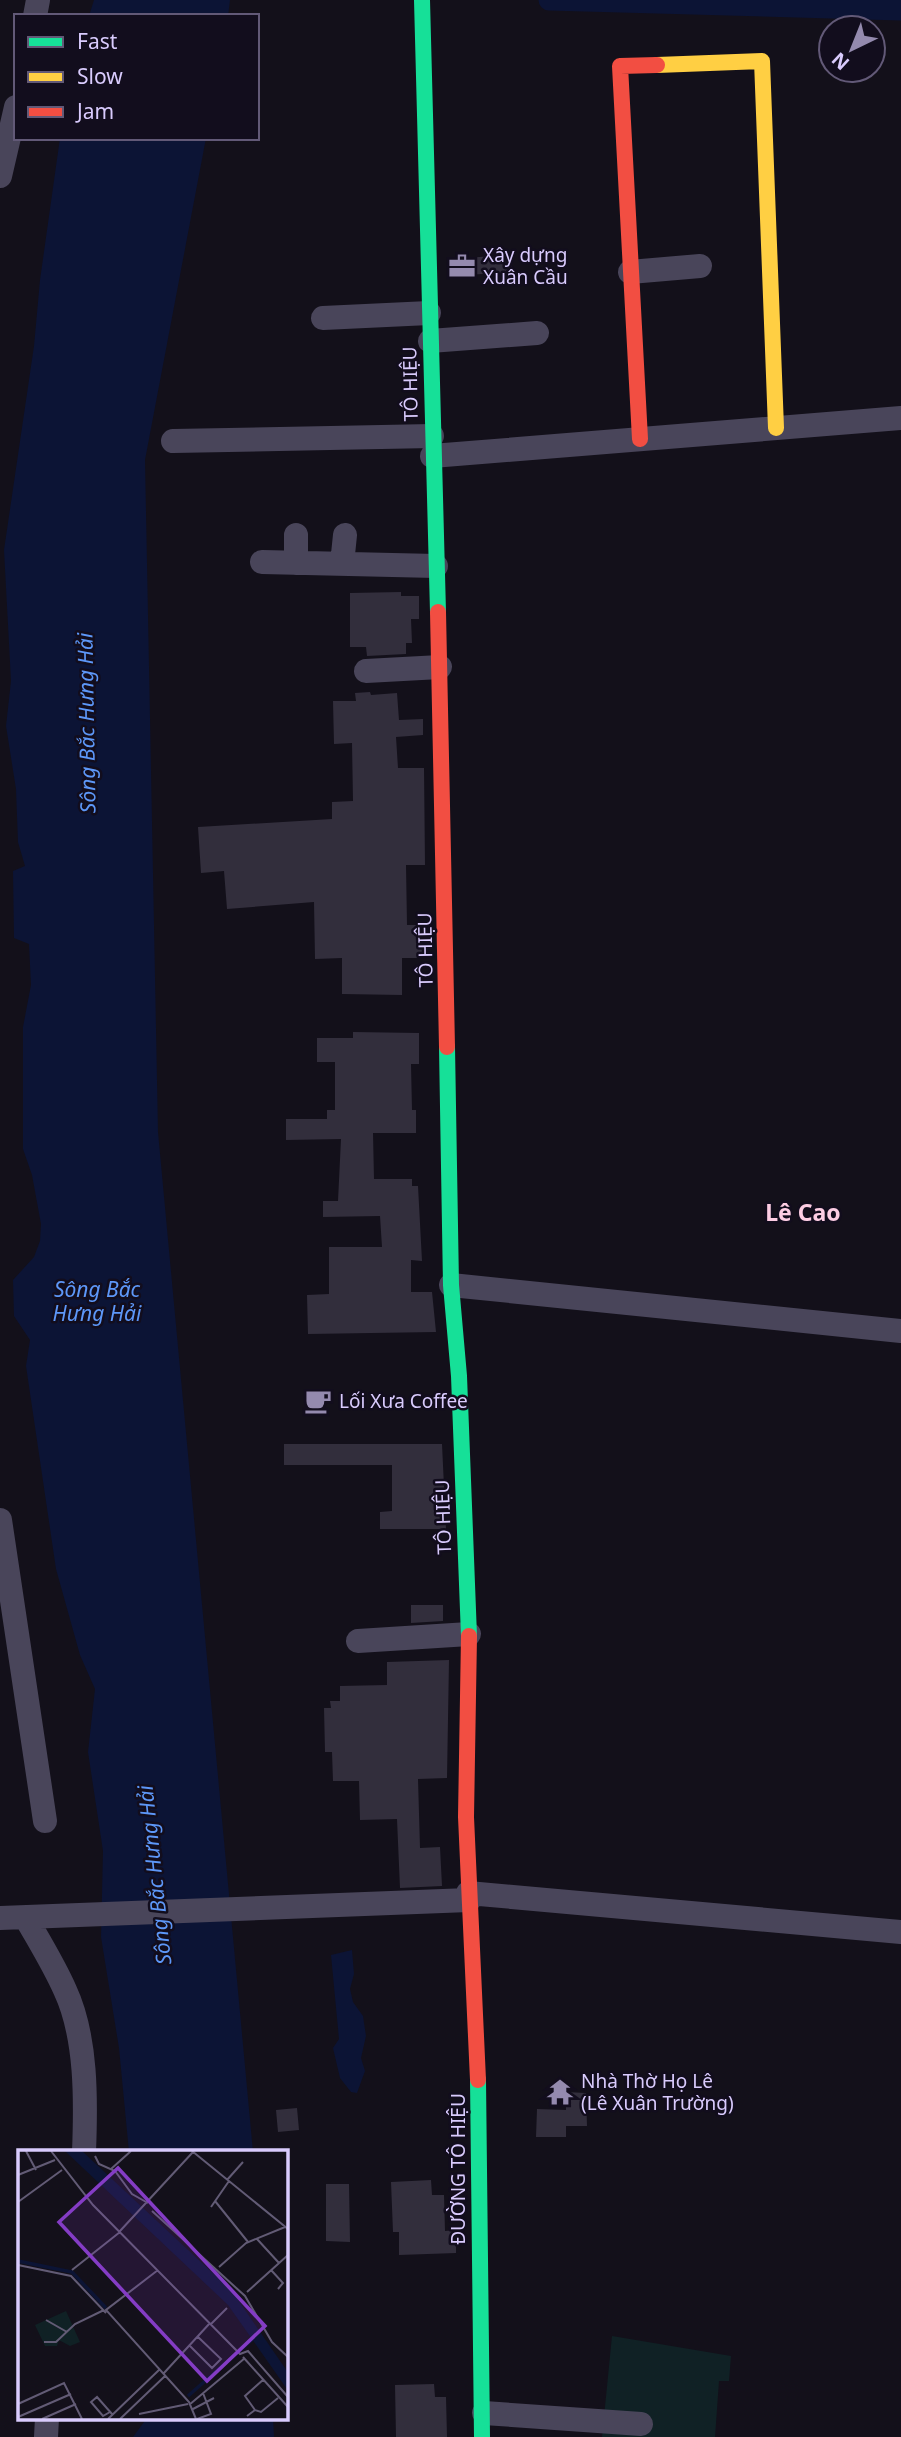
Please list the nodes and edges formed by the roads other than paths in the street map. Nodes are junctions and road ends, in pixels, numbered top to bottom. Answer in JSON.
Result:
{"nodes":[{"id":1,"x":422,"y":0,"type":"edge"},
{"id":2,"x":14,"y":116,"type":"edge"},
{"id":3,"x":0,"y":176,"type":"edge"},
{"id":4,"x":699,"y":266,"type":"dead end"},
{"id":5,"x":629,"y":272,"type":"junction"},
{"id":6,"x":429,"y":313,"type":"junction"},
{"id":7,"x":323,"y":318,"type":"dead end"},
{"id":8,"x":537,"y":333,"type":"dead end"},
{"id":9,"x":430,"y":341,"type":"junction"},
{"id":10,"x":901,"y":418,"type":"edge"},
{"id":11,"x":776,"y":428,"type":"junction"},
{"id":12,"x":640,"y":439,"type":"junction"},
{"id":13,"x":173,"y":441,"type":"dead end"},
{"id":14,"x":432,"y":446,"type":"junction"},
{"id":15,"x":296,"y":535,"type":"dead end"},
{"id":16,"x":345,"y":535,"type":"dead end"},
{"id":17,"x":262,"y":562,"type":"dead end"},
{"id":18,"x":296,"y":563,"type":"junction"},
{"id":19,"x":342,"y":564,"type":"junction"},
{"id":20,"x":436,"y":566,"type":"junction"},
{"id":21,"x":440,"y":667,"type":"junction"},
{"id":22,"x":366,"y":671,"type":"dead end"},
{"id":23,"x":451,"y":1284,"type":"junction"},
{"id":24,"x":901,"y":1331,"type":"edge"},
{"id":25,"x":0,"y":1520,"type":"edge"},
{"id":26,"x":470,"y":1634,"type":"junction"},
{"id":27,"x":358,"y":1641,"type":"dead end"},
{"id":28,"x":45,"y":1821,"type":"dead end"},
{"id":29,"x":468,"y":1896,"type":"junction"},
{"id":30,"x":0,"y":1918,"type":"edge"},
{"id":31,"x":26,"y":1918,"type":"junction"},
{"id":32,"x":901,"y":1931,"type":"edge"},
{"id":33,"x":84,"y":2150,"type":"edge"},
{"id":34,"x":641,"y":2424,"type":"dead end"},
{"id":35,"x":483,"y":2425,"type":"edge"}],
"edges":[{"from":1,"to":6,"type":"main road","name":"TÔ HIỆU"},
{"from":2,"to":3,"type":"street"},
{"from":4,"to":5,"type":"street"},
{"from":5,"to":11,"type":"main road"},
{"from":5,"to":12,"type":"main road"},
{"from":6,"to":7,"type":"street"},
{"from":6,"to":9,"type":"main road","name":"TÔ HIỆU"},
{"from":8,"to":9,"type":"street"},
{"from":9,"to":14,"type":"main road","name":"TÔ HIỆU"},
{"from":10,"to":11,"type":"street"},
{"from":11,"to":12,"type":"street"},
{"from":12,"to":14,"type":"street"},
{"from":13,"to":14,"type":"street"},
{"from":14,"to":20,"type":"main road","name":"TÔ HIỆU"},
{"from":15,"to":18,"type":"street"},
{"from":16,"to":19,"type":"street"},
{"from":17,"to":18,"type":"street"},
{"from":18,"to":19,"type":"street"},
{"from":19,"to":20,"type":"street"},
{"from":20,"to":21,"type":"main road","name":"TÔ HIỆU"},
{"from":21,"to":22,"type":"street"},
{"from":21,"to":23,"type":"main road","name":"TÔ HIỆU"},
{"from":23,"to":24,"type":"street"},
{"from":23,"to":26,"type":"main road","name":"TÔ HIỆU"},
{"from":25,"to":28,"type":"street"},
{"from":26,"to":27,"type":"street"},
{"from":26,"to":29,"type":"main road","name":"TÔ HIỆU"},
{"from":29,"to":31,"type":"street"},
{"from":29,"to":32,"type":"street"},
{"from":29,"to":35,"type":"main road","name":"ĐƯỜNG TÔ HIỆU"},
{"from":30,"to":31,"type":"street"},
{"from":31,"to":33,"type":"street"},
{"from":34,"to":35,"type":"street"}]}
